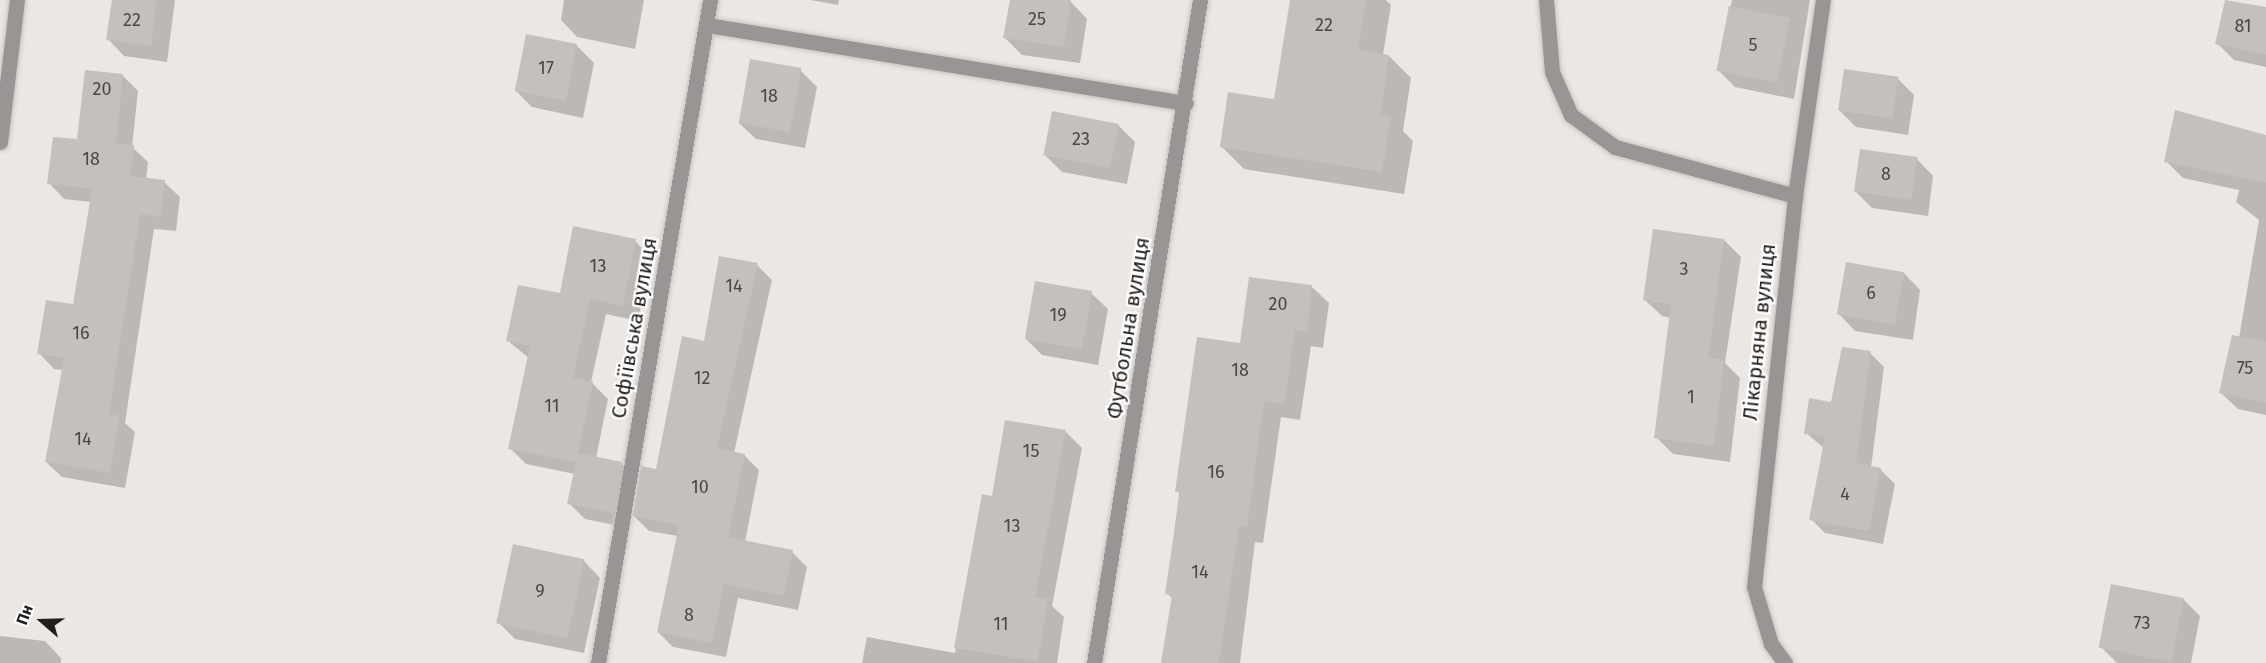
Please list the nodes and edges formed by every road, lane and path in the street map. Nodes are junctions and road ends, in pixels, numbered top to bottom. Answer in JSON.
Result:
{"nodes":[{"id":1,"x":17,"y":0,"type":"edge"},
{"id":2,"x":710,"y":0,"type":"edge"},
{"id":3,"x":1200,"y":0,"type":"edge"},
{"id":4,"x":1546,"y":0,"type":"edge"},
{"id":5,"x":1823,"y":0,"type":"edge"},
{"id":6,"x":708,"y":25,"type":"junction"},
{"id":7,"x":1186,"y":103,"type":"junction"},
{"id":8,"x":0,"y":142,"type":"edge"},
{"id":9,"x":1795,"y":196,"type":"junction"},
{"id":10,"x":597,"y":663,"type":"edge"},
{"id":11,"x":1094,"y":663,"type":"edge"},
{"id":12,"x":1785,"y":663,"type":"edge"}],
"edges":[{"from":1,"to":8,"type":"street"},
{"from":2,"to":6,"type":"street","name":"Софіївська вулиця"},
{"from":3,"to":7,"type":"street","name":"Футбольна вулиця"},
{"from":4,"to":9,"type":"street"},
{"from":5,"to":9,"type":"street","name":"Лікарняна вулиця"},
{"from":6,"to":7,"type":"street"},
{"from":6,"to":10,"type":"street","name":"Софіївська вулиця"},
{"from":7,"to":11,"type":"street","name":"Футбольна вулиця"},
{"from":9,"to":12,"type":"street","name":"Лікарняна вулиця"}]}
